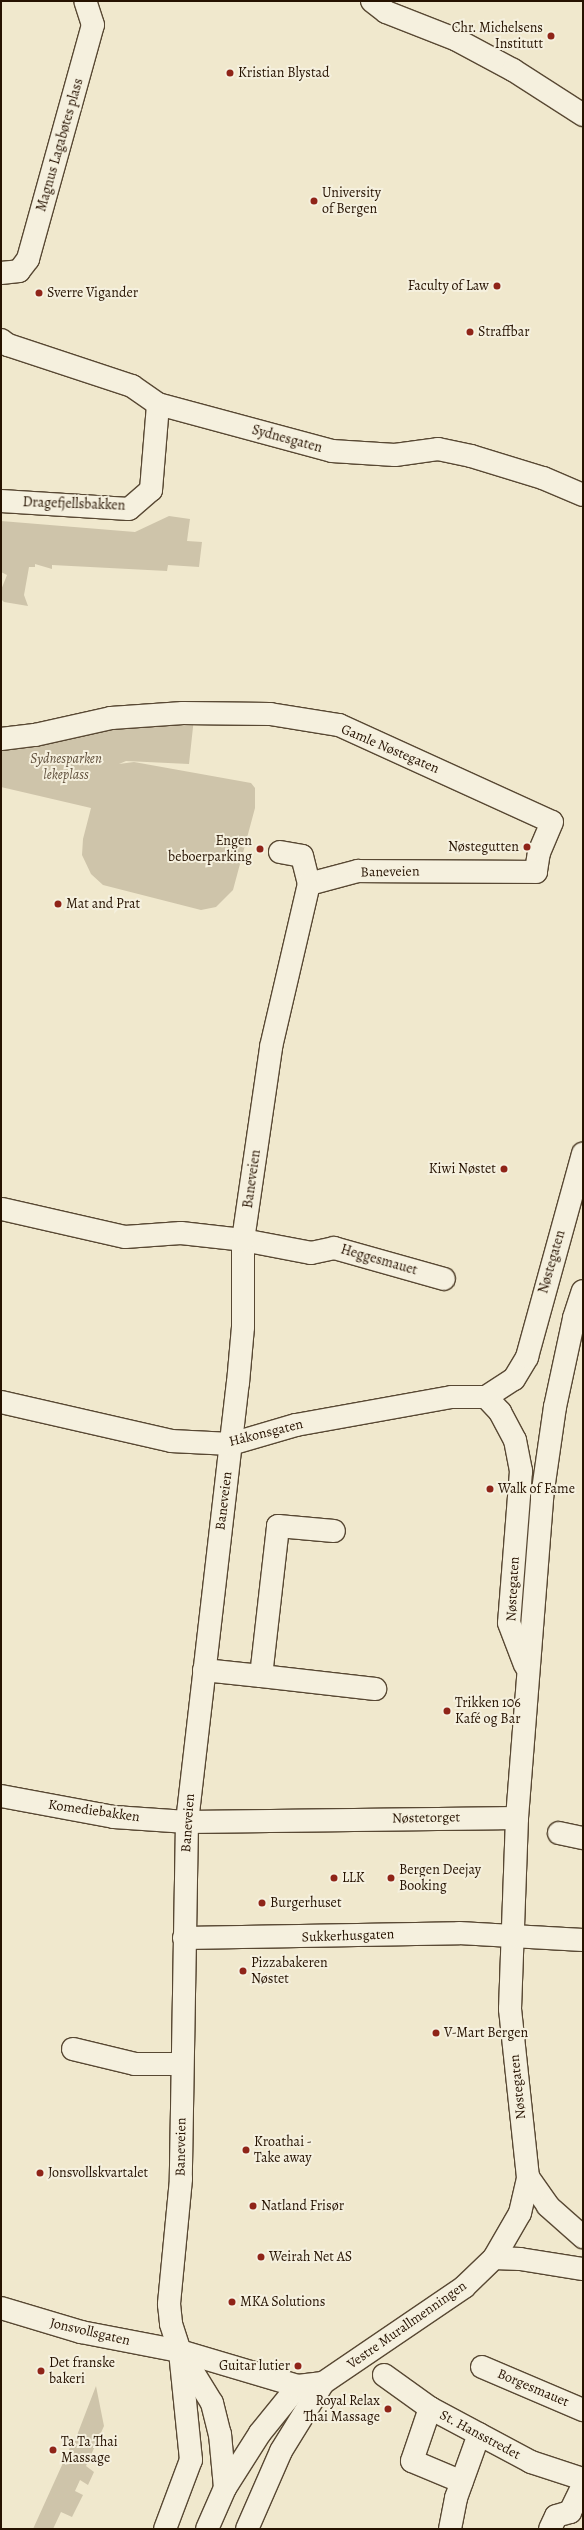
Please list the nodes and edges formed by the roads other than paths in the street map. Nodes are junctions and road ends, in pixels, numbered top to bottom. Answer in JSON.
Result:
{"nodes":[{"id":1,"x":85,"y":1,"type":"edge"},
{"id":2,"x":372,"y":1,"type":"edge"},
{"id":3,"x":583,"y":115,"type":"edge"},
{"id":4,"x":1,"y":273,"type":"edge"},
{"id":5,"x":1,"y":340,"type":"edge"},
{"id":6,"x":158,"y":404,"type":"junction"},
{"id":7,"x":583,"y":495,"type":"edge"},
{"id":8,"x":1,"y":501,"type":"edge"},
{"id":9,"x":1,"y":739,"type":"edge"},
{"id":10,"x":280,"y":852,"type":"dead end"},
{"id":11,"x":536,"y":872,"type":"joint"},
{"id":12,"x":309,"y":884,"type":"junction"},
{"id":13,"x":583,"y":1154,"type":"edge"},
{"id":14,"x":2,"y":1209,"type":"dead end"},
{"id":15,"x":243,"y":1240,"type":"junction"},
{"id":16,"x":444,"y":1279,"type":"dead end"},
{"id":17,"x":583,"y":1291,"type":"edge"},
{"id":18,"x":486,"y":1397,"type":"junction"},
{"id":19,"x":1,"y":1402,"type":"edge"},
{"id":20,"x":231,"y":1444,"type":"junction"},
{"id":21,"x":334,"y":1531,"type":"dead end"},
{"id":22,"x":204,"y":1670,"type":"junction"},
{"id":23,"x":527,"y":1672,"type":"junction"},
{"id":24,"x":261,"y":1676,"type":"junction"},
{"id":25,"x":375,"y":1689,"type":"dead end"},
{"id":26,"x":1,"y":1796,"type":"edge"},
{"id":27,"x":517,"y":1818,"type":"junction"},
{"id":28,"x":187,"y":1822,"type":"junction"},
{"id":29,"x":559,"y":1832,"type":"dead end"},
{"id":30,"x":583,"y":1838,"type":"edge"},
{"id":31,"x":512,"y":1934,"type":"junction"},
{"id":32,"x":184,"y":1938,"type":"junction"},
{"id":33,"x":583,"y":1940,"type":"edge"},
{"id":34,"x":73,"y":2049,"type":"dead end"},
{"id":35,"x":182,"y":2064,"type":"junction"},
{"id":36,"x":528,"y":2177,"type":"junction"},
{"id":37,"x":583,"y":2237,"type":"edge"},
{"id":38,"x":494,"y":2258,"type":"junction"},
{"id":39,"x":583,"y":2269,"type":"edge"},
{"id":40,"x":1,"y":2308,"type":"edge"},
{"id":41,"x":180,"y":2351,"type":"junction"},
{"id":42,"x":482,"y":2367,"type":"dead end"},
{"id":43,"x":384,"y":2375,"type":"dead end"},
{"id":44,"x":323,"y":2383,"type":"junction"},
{"id":45,"x":298,"y":2386,"type":"junction"},
{"id":46,"x":430,"y":2408,"type":"junction"},
{"id":47,"x":583,"y":2410,"type":"edge"},
{"id":48,"x":479,"y":2434,"type":"junction"},
{"id":49,"x":583,"y":2479,"type":"edge"},
{"id":50,"x":462,"y":2482,"type":"junction"},
{"id":51,"x":583,"y":2485,"type":"edge"},
{"id":52,"x":225,"y":2488,"type":"junction"},
{"id":53,"x":165,"y":2529,"type":"edge"},
{"id":54,"x":207,"y":2529,"type":"edge"},
{"id":55,"x":247,"y":2529,"type":"edge"},
{"id":56,"x":450,"y":2529,"type":"edge"},
{"id":57,"x":550,"y":2529,"type":"edge"}],
"edges":[{"from":1,"to":4,"type":"street","name":"Magnus Lagabøtes plass"},
{"from":2,"to":3,"type":"street"},
{"from":5,"to":6,"type":"street","name":"Sydnesgaten"},
{"from":6,"to":7,"type":"street","name":"Sydnesgaten"},
{"from":6,"to":8,"type":"street","name":"Dragefjellsbakken"},
{"from":9,"to":11,"type":"street","name":"Gamle Nøstegaten"},
{"from":10,"to":12,"type":"street"},
{"from":11,"to":12,"type":"street","name":"Baneveien"},
{"from":12,"to":15,"type":"street","name":"Baneveien"},
{"from":13,"to":18,"type":"street","name":"Nøstegaten"},
{"from":14,"to":15,"type":"street","name":"Heggesmauet"},
{"from":15,"to":16,"type":"street","name":"Heggesmauet"},
{"from":15,"to":20,"type":"street","name":"Baneveien"},
{"from":17,"to":23,"type":"street","name":"Nøstegaten"},
{"from":18,"to":20,"type":"street","name":"Håkonsgaten"},
{"from":18,"to":23,"type":"street","name":"Nøstegaten"},
{"from":19,"to":20,"type":"street","name":"Håkonsgaten"},
{"from":20,"to":22,"type":"street","name":"Baneveien"},
{"from":21,"to":24,"type":"street"},
{"from":22,"to":24,"type":"street"},
{"from":22,"to":28,"type":"street","name":"Baneveien"},
{"from":23,"to":27,"type":"street"},
{"from":24,"to":25,"type":"street"},
{"from":26,"to":28,"type":"street","name":"Komediebakken"},
{"from":27,"to":28,"type":"street","name":"Nøstetorget"},
{"from":27,"to":31,"type":"street","name":"Nøstegaten"},
{"from":28,"to":32,"type":"street","name":"Baneveien"},
{"from":29,"to":30,"type":"street"},
{"from":31,"to":32,"type":"street","name":"Sukkerhusgaten"},
{"from":31,"to":33,"type":"street","name":"Sukkerhusgaten"},
{"from":31,"to":36,"type":"street","name":"Nøstegaten"},
{"from":32,"to":35,"type":"street","name":"Baneveien"},
{"from":34,"to":35,"type":"street"},
{"from":35,"to":41,"type":"street","name":"Baneveien"},
{"from":36,"to":37,"type":"street","name":"Nøstegaten"},
{"from":36,"to":38,"type":"street","name":"Vestre Murallmenningen"},
{"from":38,"to":39,"type":"street"},
{"from":38,"to":44,"type":"street","name":"Vestre Murallmenningen"},
{"from":40,"to":41,"type":"street","name":"Jonsvollsgaten"},
{"from":41,"to":45,"type":"street","name":"Vestre Murallmenningen"},
{"from":41,"to":52,"type":"street"},
{"from":41,"to":53,"type":"street"},
{"from":42,"to":47,"type":"street","name":"Borgesmauet"},
{"from":43,"to":46,"type":"street","name":"St. Hansstredet"},
{"from":44,"to":45,"type":"street","name":"Vestre Murallmenningen"},
{"from":44,"to":55,"type":"street","name":"Vestre Murallmenningen"},
{"from":45,"to":52,"type":"street"},
{"from":46,"to":48,"type":"street","name":"St. Hansstredet"},
{"from":46,"to":50,"type":"street"},
{"from":48,"to":49,"type":"street","name":"St. Hansstredet"},
{"from":48,"to":50,"type":"street"},
{"from":50,"to":56,"type":"street"},
{"from":51,"to":57,"type":"street"},
{"from":52,"to":54,"type":"street"}]}
